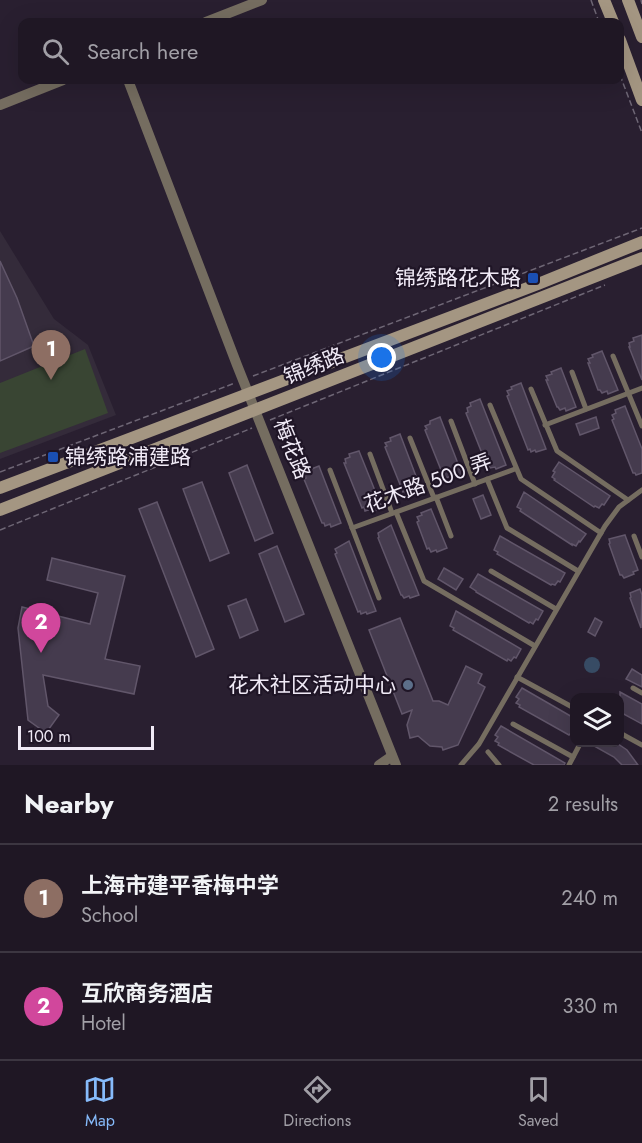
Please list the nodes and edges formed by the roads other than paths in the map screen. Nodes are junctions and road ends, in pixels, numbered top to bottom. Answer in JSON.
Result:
{"nodes":[{"id":1,"x":262,"y":0,"type":"edge"},
{"id":2,"x":604,"y":0,"type":"edge"},
{"id":3,"x":628,"y":0,"type":"edge"},
{"id":4,"x":216,"y":18,"type":"edge"},
{"id":5,"x":611,"y":18,"type":"edge"},
{"id":6,"x":642,"y":37,"type":"edge"},
{"id":7,"x":624,"y":51,"type":"edge"},
{"id":8,"x":53,"y":84,"type":"edge"},
{"id":9,"x":130,"y":84,"type":"edge"},
{"id":10,"x":642,"y":100,"type":"edge"},
{"id":11,"x":0,"y":105,"type":"edge"},
{"id":12,"x":640,"y":241,"type":"edge"},
{"id":13,"x":642,"y":258,"type":"edge"},
{"id":14,"x":613,"y":356,"type":"dead end"},
{"id":15,"x":572,"y":372,"type":"dead end"},
{"id":16,"x":642,"y":388,"type":"edge"},
{"id":17,"x":531,"y":389,"type":"dead end"},
{"id":18,"x":248,"y":393,"type":"junction"},
{"id":19,"x":629,"y":393,"type":"junction"},
{"id":20,"x":490,"y":405,"type":"dead end"},
{"id":21,"x":586,"y":409,"type":"junction"},
{"id":22,"x":255,"y":411,"type":"junction"},
{"id":23,"x":451,"y":421,"type":"dead end"},
{"id":24,"x":545,"y":425,"type":"junction"},
{"id":25,"x":642,"y":426,"type":"edge"},
{"id":26,"x":410,"y":438,"type":"dead end"},
{"id":27,"x":370,"y":454,"type":"dead end"},
{"id":28,"x":515,"y":469,"type":"junction"},
{"id":29,"x":330,"y":470,"type":"dead end"},
{"id":30,"x":487,"y":479,"type":"junction"},
{"id":31,"x":475,"y":484,"type":"junction"},
{"id":32,"x":0,"y":488,"type":"edge"},
{"id":33,"x":642,"y":490,"type":"edge"},
{"id":34,"x":435,"y":498,"type":"junction"},
{"id":35,"x":628,"y":500,"type":"junction"},
{"id":36,"x":0,"y":510,"type":"edge"},
{"id":37,"x":394,"y":513,"type":"junction"},
{"id":38,"x":352,"y":528,"type":"junction"},
{"id":39,"x":601,"y":533,"type":"junction"},
{"id":40,"x":451,"y":536,"type":"dead end"},
{"id":41,"x":634,"y":536,"type":"dead end"},
{"id":42,"x":642,"y":557,"type":"edge"},
{"id":43,"x":491,"y":571,"type":"dead end"},
{"id":44,"x":578,"y":571,"type":"junction"},
{"id":45,"x":379,"y":598,"type":"dead end"},
{"id":46,"x":556,"y":609,"type":"junction"},
{"id":47,"x":534,"y":646,"type":"junction"},
{"id":48,"x":517,"y":676,"type":"junction"},
{"id":49,"x":633,"y":688,"type":"dead end"},
{"id":50,"x":642,"y":693,"type":"edge"},
{"id":51,"x":570,"y":706,"type":"edge"},
{"id":52,"x":513,"y":724,"type":"dead end"},
{"id":53,"x":624,"y":735,"type":"edge"},
{"id":54,"x":642,"y":746,"type":"edge"},
{"id":55,"x":579,"y":747,"type":"edge"},
{"id":56,"x":488,"y":752,"type":"dead end"},
{"id":57,"x":573,"y":757,"type":"junction"},
{"id":58,"x":394,"y":761,"type":"edge"},
{"id":59,"x":379,"y":765,"type":"edge"},
{"id":60,"x":461,"y":765,"type":"edge"},
{"id":61,"x":499,"y":765,"type":"edge"},
{"id":62,"x":569,"y":765,"type":"edge"}],
"edges":[{"from":1,"to":4,"type":"street"},
{"from":2,"to":5,"type":"main road"},
{"from":3,"to":6,"type":"main road"},
{"from":7,"to":10,"type":"main road"},
{"from":8,"to":11,"type":"street"},
{"from":9,"to":18,"type":"street","name":"梅花路"},
{"from":12,"to":18,"type":"main road","name":"锦绣路"},
{"from":13,"to":22,"type":"main road","name":"锦绣路"},
{"from":14,"to":19,"type":"lane"},
{"from":15,"to":21,"type":"lane"},
{"from":16,"to":19,"type":"lane"},
{"from":17,"to":24,"type":"lane"},
{"from":18,"to":22,"type":"street","name":"梅花路"},
{"from":18,"to":32,"type":"main road","name":"锦绣路"},
{"from":19,"to":21,"type":"lane"},
{"from":19,"to":25,"type":"lane"},
{"from":20,"to":28,"type":"lane"},
{"from":21,"to":24,"type":"lane"},
{"from":22,"to":36,"type":"main road","name":"锦绣路"},
{"from":22,"to":58,"type":"street","name":"梅花路"},
{"from":23,"to":31,"type":"lane"},
{"from":24,"to":35,"type":"lane"},
{"from":26,"to":34,"type":"lane"},
{"from":27,"to":37,"type":"lane"},
{"from":28,"to":30,"type":"lane","name":"花木路 500 弄"},
{"from":28,"to":39,"type":"lane","name":"花木路 500 弄"},
{"from":29,"to":38,"type":"lane"},
{"from":30,"to":31,"type":"lane","name":"花木路 500 弄"},
{"from":30,"to":44,"type":"lane"},
{"from":31,"to":34,"type":"lane","name":"花木路 500 弄"},
{"from":33,"to":35,"type":"lane"},
{"from":34,"to":37,"type":"lane","name":"花木路 500 弄"},
{"from":34,"to":40,"type":"lane"},
{"from":35,"to":39,"type":"lane"},
{"from":37,"to":38,"type":"lane","name":"花木路 500 弄"},
{"from":37,"to":47,"type":"lane"},
{"from":38,"to":45,"type":"lane"},
{"from":39,"to":44,"type":"lane"},
{"from":41,"to":42,"type":"lane"},
{"from":43,"to":46,"type":"lane"},
{"from":44,"to":46,"type":"lane"},
{"from":46,"to":47,"type":"lane"},
{"from":47,"to":48,"type":"lane"},
{"from":48,"to":51,"type":"lane"},
{"from":48,"to":60,"type":"lane"},
{"from":49,"to":50,"type":"lane"},
{"from":52,"to":57,"type":"lane"},
{"from":53,"to":54,"type":"lane"},
{"from":55,"to":57,"type":"lane"},
{"from":56,"to":61,"type":"lane"},
{"from":57,"to":62,"type":"lane"},
{"from":58,"to":59,"type":"street"}]}
